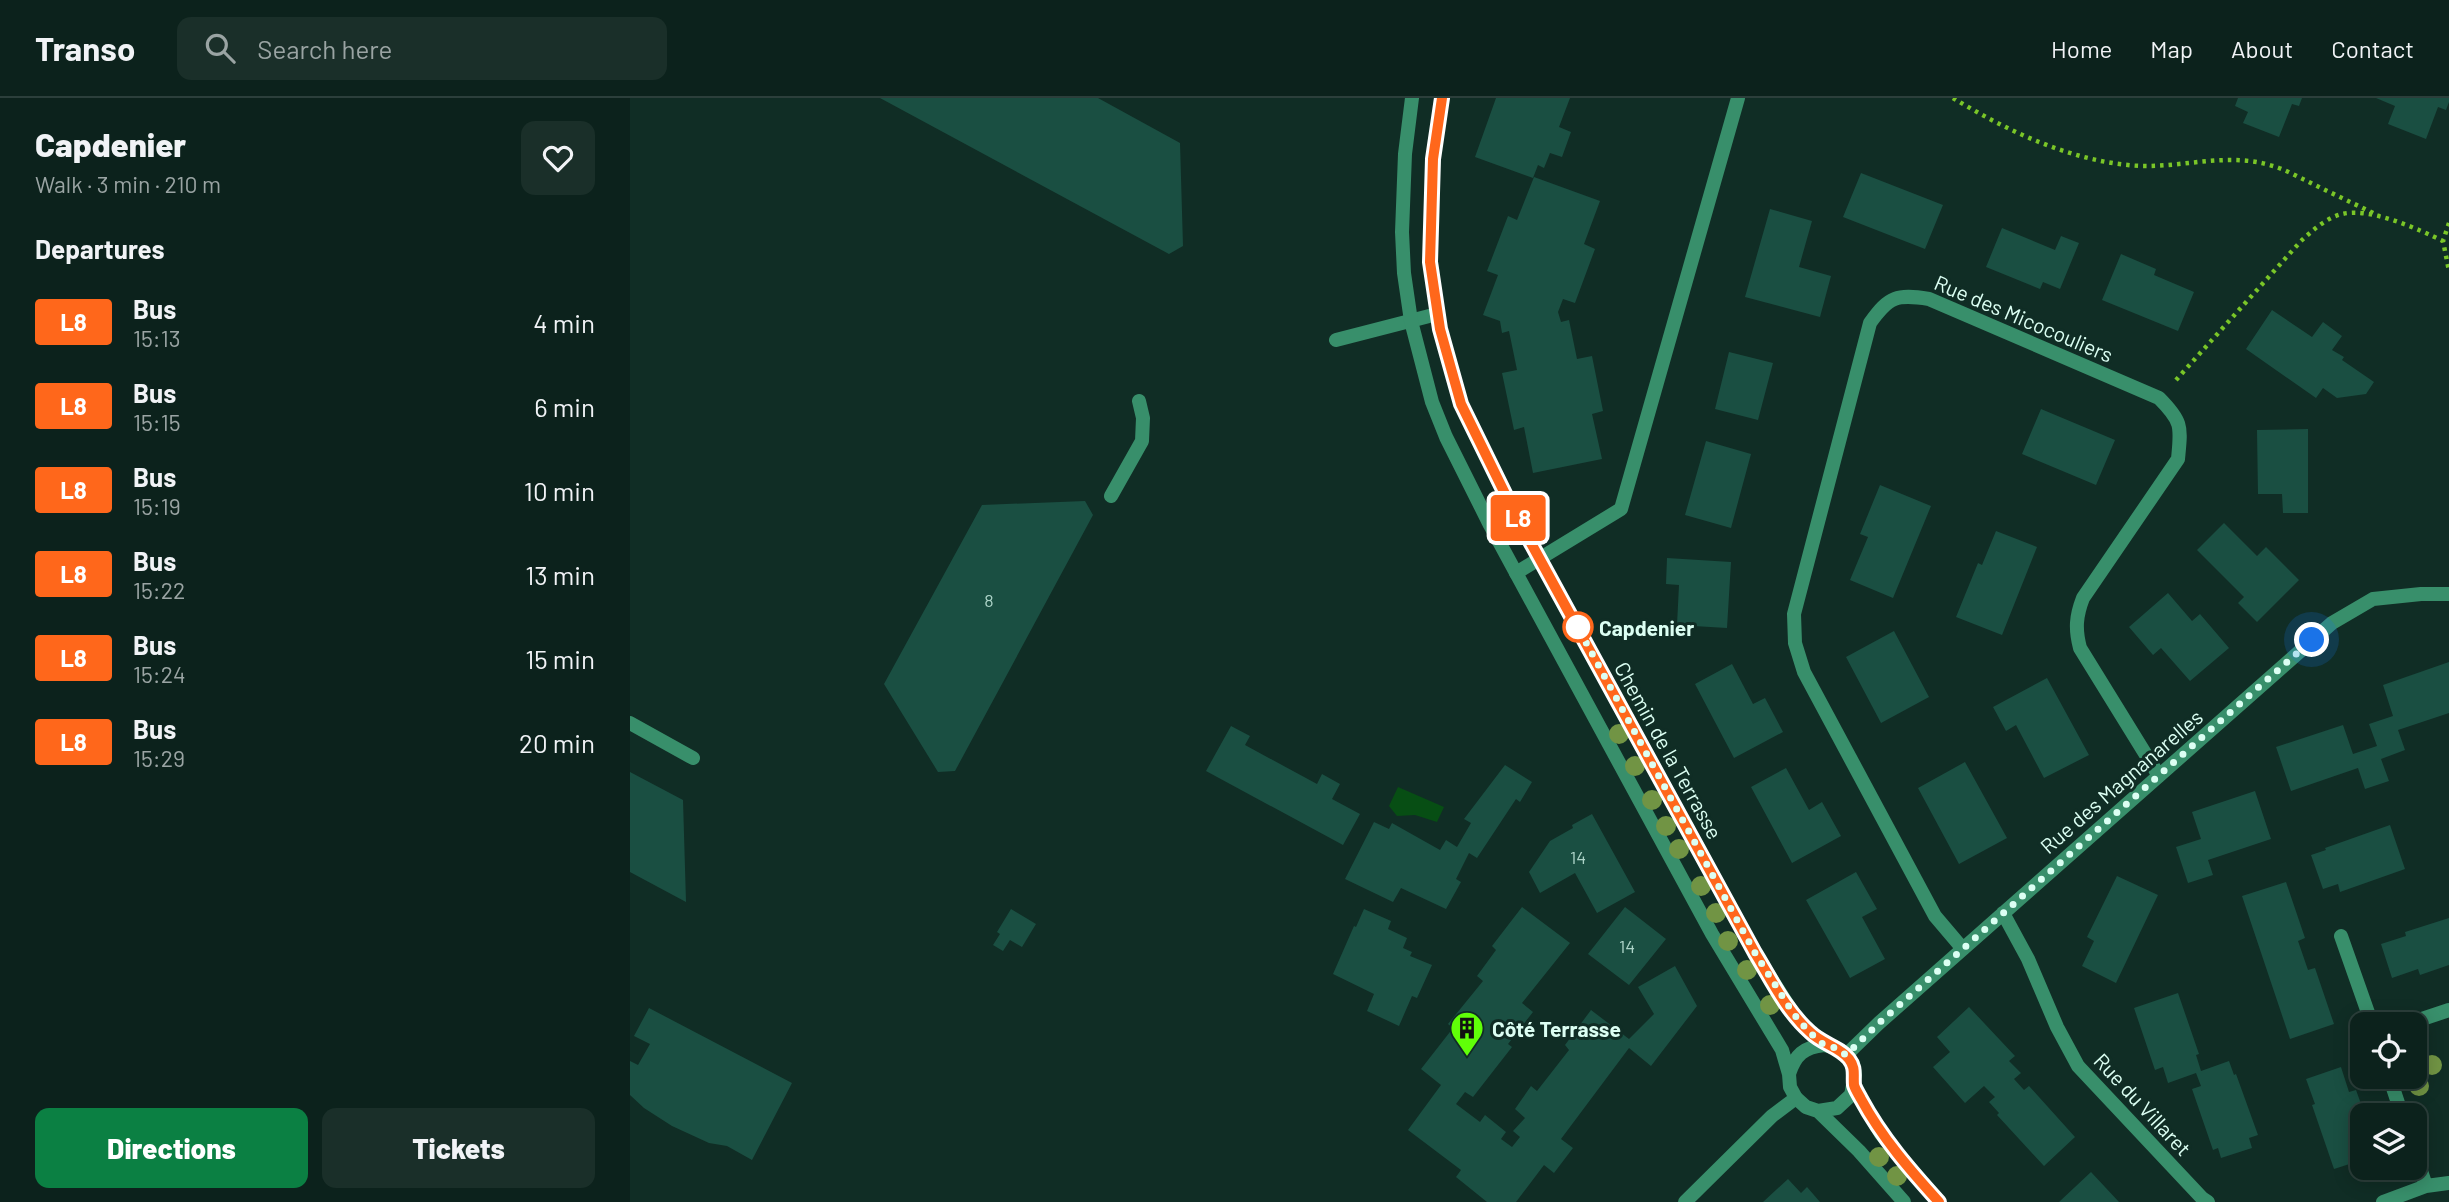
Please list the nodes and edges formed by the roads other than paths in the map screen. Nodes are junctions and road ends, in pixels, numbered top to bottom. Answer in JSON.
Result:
{"nodes":[{"id":1,"x":1412,"y":98,"type":"edge"},
{"id":2,"x":1442,"y":98,"type":"edge"},
{"id":3,"x":1738,"y":98,"type":"edge"},
{"id":4,"x":1437,"y":314,"type":"junction"},
{"id":5,"x":1411,"y":321,"type":"junction"},
{"id":6,"x":1336,"y":340,"type":"dead end"},
{"id":7,"x":1139,"y":401,"type":"dead end"},
{"id":8,"x":1111,"y":496,"type":"dead end"},
{"id":9,"x":1540,"y":559,"type":"junction"},
{"id":10,"x":1516,"y":573,"type":"junction"},
{"id":11,"x":2449,"y":594,"type":"edge"},
{"id":12,"x":630,"y":723,"type":"edge"},
{"id":13,"x":693,"y":758,"type":"dead end"},
{"id":14,"x":2159,"y":776,"type":"junction"},
{"id":15,"x":2003,"y":913,"type":"junction"},
{"id":16,"x":2342,"y":936,"type":"dead end"},
{"id":17,"x":1963,"y":949,"type":"junction"},
{"id":18,"x":2368,"y":1012,"type":"edge"},
{"id":19,"x":2447,"y":1016,"type":"edge"},
{"id":20,"x":2427,"y":1020,"type":"edge"},
{"id":21,"x":1824,"y":1045,"type":"junction"},
{"id":22,"x":1846,"y":1055,"type":"junction"},
{"id":23,"x":1789,"y":1074,"type":"junction"},
{"id":24,"x":1854,"y":1086,"type":"junction"},
{"id":25,"x":1796,"y":1098,"type":"junction"},
{"id":26,"x":1818,"y":1111,"type":"junction"},
{"id":27,"x":2424,"y":1180,"type":"edge"},
{"id":28,"x":2449,"y":1183,"type":"edge"},
{"id":29,"x":2426,"y":1186,"type":"junction"},
{"id":30,"x":1685,"y":1202,"type":"edge"},
{"id":31,"x":1905,"y":1202,"type":"edge"},
{"id":32,"x":1939,"y":1202,"type":"edge"},
{"id":33,"x":2208,"y":1202,"type":"edge"},
{"id":34,"x":2383,"y":1202,"type":"edge"}],
"edges":[{"from":1,"to":5,"type":"street"},
{"from":2,"to":4,"type":"street","name":"Chemin de la Terrasse"},
{"from":3,"to":9,"type":"street"},
{"from":4,"to":5,"type":"street"},
{"from":4,"to":9,"type":"street","name":"Chemin de la Terrasse"},
{"from":5,"to":6,"type":"street"},
{"from":5,"to":10,"type":"street"},
{"from":7,"to":8,"type":"street"},
{"from":9,"to":10,"type":"street"},
{"from":9,"to":21,"type":"street","name":"Chemin de la Terrasse"},
{"from":10,"to":23,"type":"street"},
{"from":11,"to":14,"type":"street","name":"Rue des Magnanarelles"},
{"from":12,"to":13,"type":"street"},
{"from":14,"to":15,"type":"street","name":"Rue des Magnanarelles"},
{"from":14,"to":17,"type":"street","name":"Rue des Micocouliers"},
{"from":15,"to":17,"type":"street","name":"Rue des Magnanarelles"},
{"from":15,"to":33,"type":"street","name":"Rue du Villaret"},
{"from":16,"to":18,"type":"street"},
{"from":17,"to":22,"type":"street","name":"Rue des Magnanarelles"},
{"from":19,"to":20,"type":"street"},
{"from":21,"to":22,"type":"street","name":"Chemin de la Terrasse"},
{"from":21,"to":23,"type":"street"},
{"from":22,"to":24,"type":"street"},
{"from":23,"to":25,"type":"street"},
{"from":24,"to":26,"type":"street"},
{"from":24,"to":32,"type":"street"},
{"from":25,"to":26,"type":"street"},
{"from":25,"to":30,"type":"street"},
{"from":26,"to":31,"type":"street"},
{"from":27,"to":29,"type":"street"},
{"from":28,"to":29,"type":"street"},
{"from":29,"to":34,"type":"street"}]}
